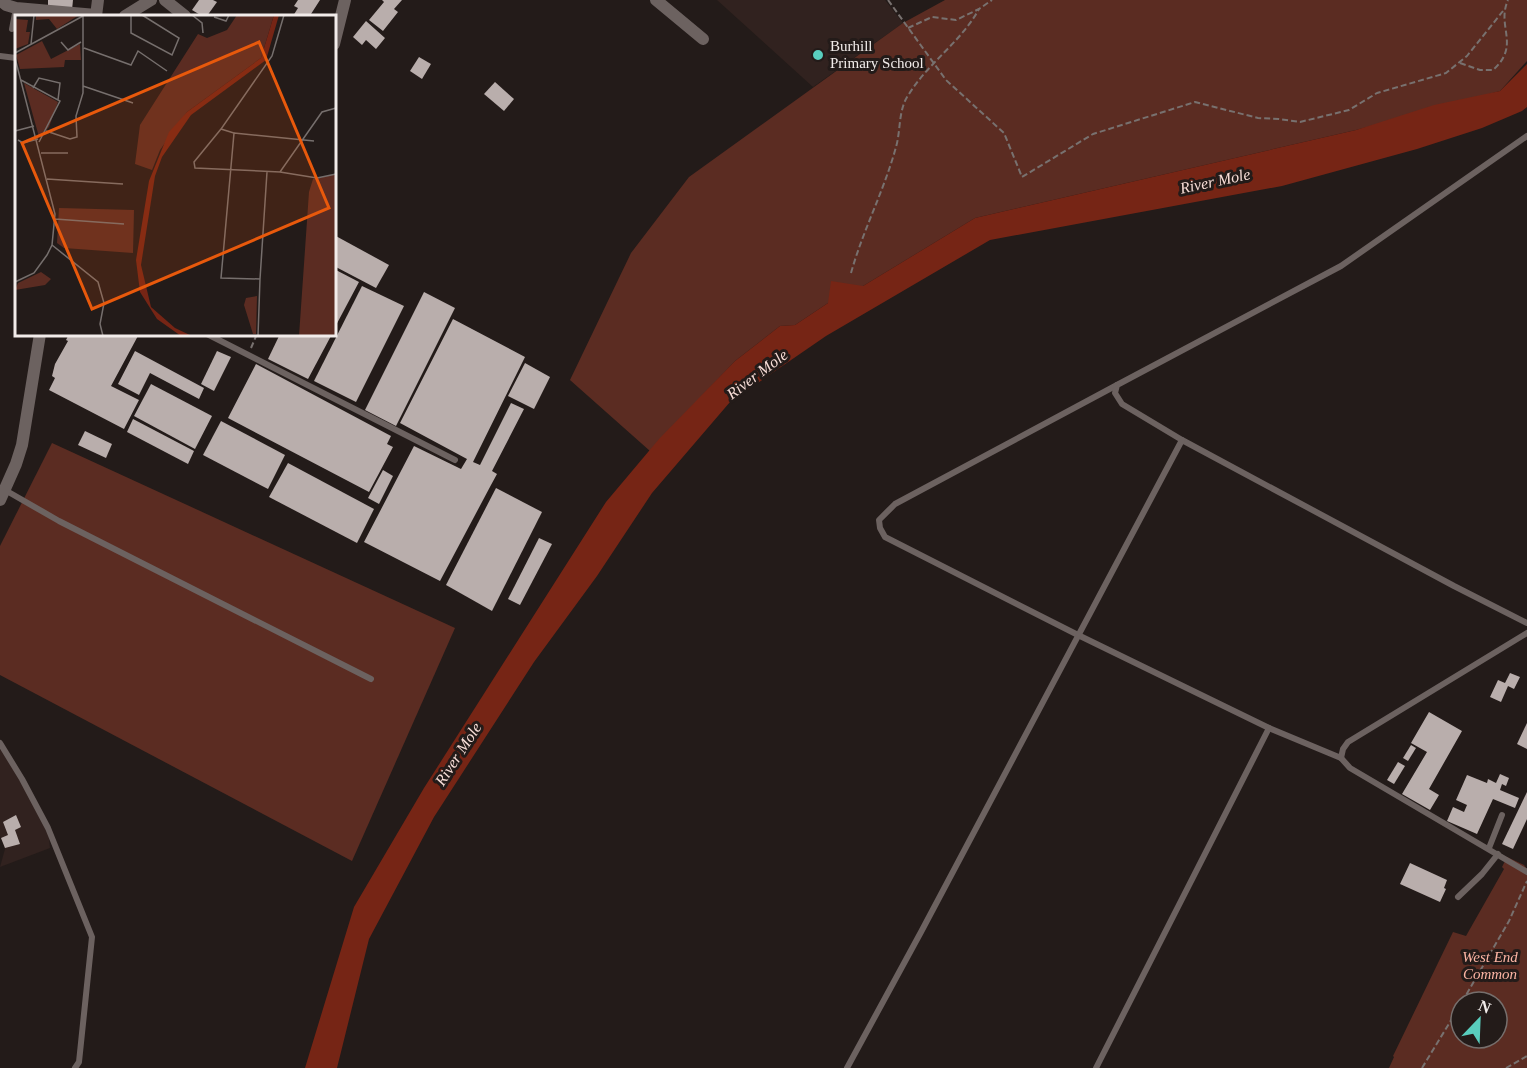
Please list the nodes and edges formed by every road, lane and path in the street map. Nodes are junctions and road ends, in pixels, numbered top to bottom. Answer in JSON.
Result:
{"nodes":[{"id":1,"x":0,"y":0,"type":"edge"},
{"id":2,"x":98,"y":0,"type":"edge"},
{"id":3,"x":151,"y":0,"type":"edge"},
{"id":4,"x":165,"y":0,"type":"edge"},
{"id":5,"x":345,"y":0,"type":"edge"},
{"id":6,"x":656,"y":0,"type":"edge"},
{"id":7,"x":888,"y":0,"type":"edge"},
{"id":8,"x":992,"y":0,"type":"edge"},
{"id":9,"x":1508,"y":0,"type":"edge"},
{"id":10,"x":16,"y":8,"type":"junction"},
{"id":11,"x":979,"y":9,"type":"junction"},
{"id":12,"x":1503,"y":10,"type":"junction"},
{"id":13,"x":86,"y":15,"type":"edge"},
{"id":14,"x":96,"y":15,"type":"edge"},
{"id":15,"x":127,"y":15,"type":"edge"},
{"id":16,"x":184,"y":15,"type":"edge"},
{"id":17,"x":908,"y":28,"type":"junction"},
{"id":18,"x":12,"y":29,"type":"dead end"},
{"id":19,"x":336,"y":36,"type":"edge"},
{"id":20,"x":703,"y":39,"type":"dead end"},
{"id":21,"x":0,"y":56,"type":"edge"},
{"id":22,"x":15,"y":58,"type":"edge"},
{"id":23,"x":933,"y":62,"type":"junction"},
{"id":24,"x":1461,"y":63,"type":"junction"},
{"id":25,"x":1527,"y":136,"type":"edge"},
{"id":26,"x":851,"y":273,"type":"dead end"},
{"id":27,"x":40,"y":336,"type":"edge"},
{"id":28,"x":211,"y":336,"type":"edge"},
{"id":29,"x":1117,"y":385,"type":"junction"},
{"id":30,"x":1182,"y":440,"type":"junction"},
{"id":31,"x":455,"y":460,"type":"dead end"},
{"id":32,"x":2,"y":495,"type":"edge"},
{"id":33,"x":1527,"y":623,"type":"edge"},
{"id":34,"x":1527,"y":633,"type":"edge"},
{"id":35,"x":1078,"y":635,"type":"junction"},
{"id":36,"x":371,"y":679,"type":"dead end"},
{"id":37,"x":1269,"y":728,"type":"junction"},
{"id":38,"x":0,"y":743,"type":"edge"},
{"id":39,"x":1341,"y":758,"type":"junction"},
{"id":40,"x":1502,"y":815,"type":"dead end"},
{"id":41,"x":1489,"y":848,"type":"junction"},
{"id":42,"x":1498,"y":854,"type":"junction"},
{"id":43,"x":1527,"y":872,"type":"edge"},
{"id":44,"x":1527,"y":881,"type":"edge"},
{"id":45,"x":1458,"y":897,"type":"dead end"},
{"id":46,"x":1469,"y":990,"type":"edge"},
{"id":47,"x":1449,"y":1024,"type":"edge"},
{"id":48,"x":1527,"y":1056,"type":"edge"},
{"id":49,"x":75,"y":1068,"type":"edge"},
{"id":50,"x":847,"y":1068,"type":"edge"},
{"id":51,"x":1096,"y":1068,"type":"edge"},
{"id":52,"x":1422,"y":1068,"type":"edge"},
{"id":53,"x":1506,"y":1068,"type":"edge"}],
"edges":[{"from":1,"to":10,"type":"street"},
{"from":2,"to":14,"type":"street"},
{"from":3,"to":15,"type":"street"},
{"from":4,"to":16,"type":"street"},
{"from":5,"to":19,"type":"street"},
{"from":6,"to":20,"type":"street"},
{"from":7,"to":17,"type":"path"},
{"from":8,"to":11,"type":"path"},
{"from":9,"to":12,"type":"path"},
{"from":10,"to":13,"type":"street"},
{"from":10,"to":18,"type":"lane"},
{"from":11,"to":17,"type":"path"},
{"from":11,"to":23,"type":"path"},
{"from":12,"to":24,"type":"path"},
{"from":12,"to":24,"type":"path"},
{"from":17,"to":23,"type":"path"},
{"from":21,"to":22,"type":"lane"},
{"from":23,"to":24,"type":"path"},
{"from":23,"to":26,"type":"path"},
{"from":25,"to":29,"type":"lane"},
{"from":27,"to":32,"type":"street"},
{"from":28,"to":31,"type":"lane"},
{"from":29,"to":30,"type":"lane"},
{"from":29,"to":35,"type":"lane"},
{"from":30,"to":33,"type":"lane"},
{"from":30,"to":35,"type":"lane"},
{"from":32,"to":36,"type":"lane"},
{"from":34,"to":39,"type":"lane"},
{"from":35,"to":37,"type":"lane"},
{"from":35,"to":50,"type":"lane"},
{"from":37,"to":39,"type":"lane"},
{"from":37,"to":51,"type":"lane"},
{"from":38,"to":49,"type":"lane"},
{"from":39,"to":41,"type":"lane"},
{"from":40,"to":41,"type":"lane"},
{"from":41,"to":42,"type":"lane"},
{"from":42,"to":43,"type":"lane"},
{"from":42,"to":45,"type":"lane"},
{"from":44,"to":46,"type":"path"},
{"from":47,"to":52,"type":"path"},
{"from":48,"to":53,"type":"path"}]}
